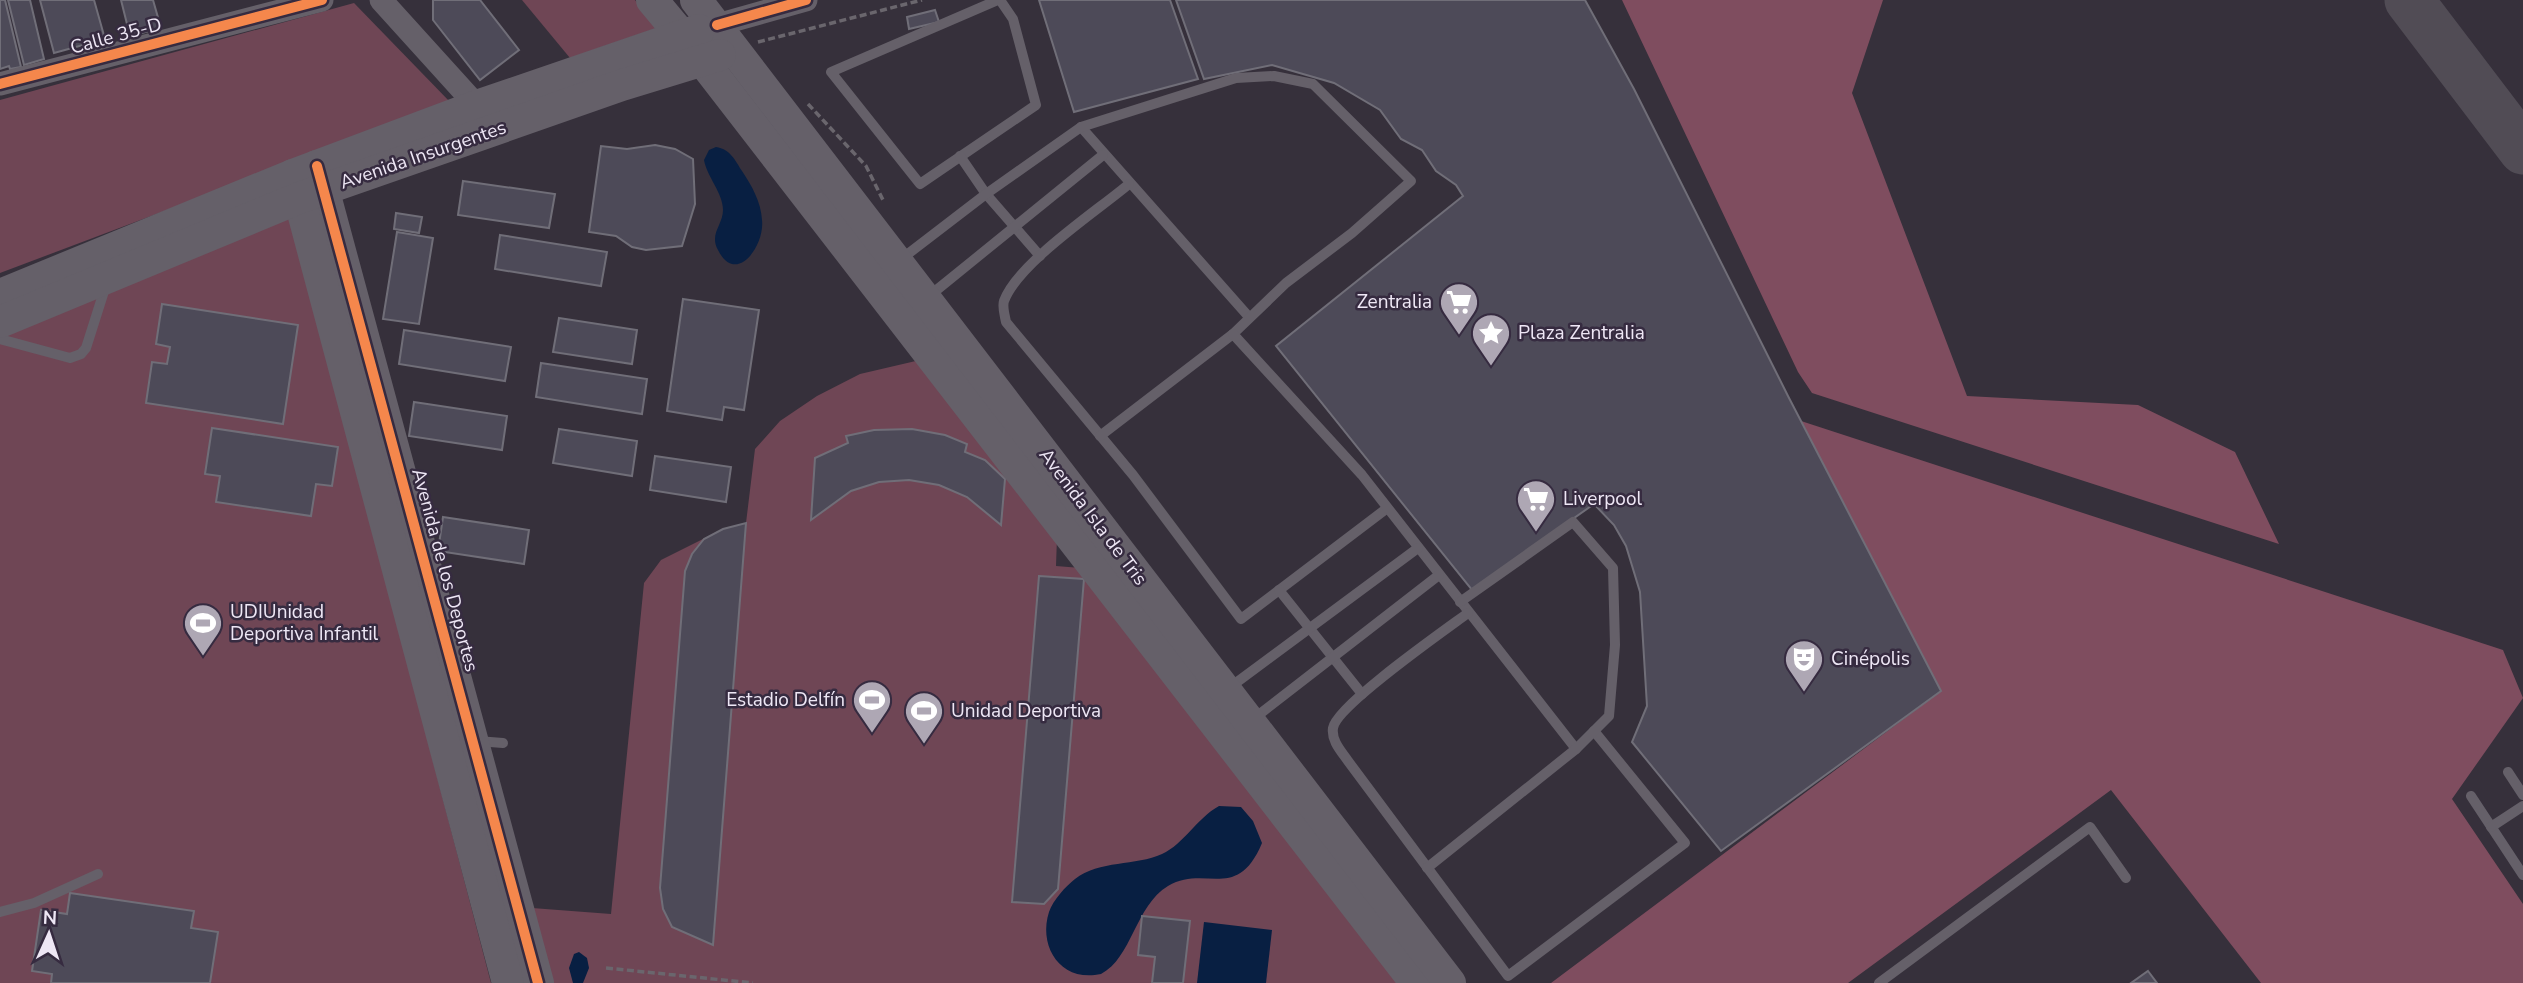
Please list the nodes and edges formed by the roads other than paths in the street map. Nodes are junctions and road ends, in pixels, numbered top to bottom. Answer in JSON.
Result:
{"nodes":[{"id":1,"x":322,"y":0,"type":"edge"},
{"id":2,"x":381,"y":0,"type":"edge"},
{"id":3,"x":652,"y":0,"type":"edge"},
{"id":4,"x":696,"y":0,"type":"edge"},
{"id":5,"x":806,"y":0,"type":"edge"},
{"id":6,"x":999,"y":0,"type":"edge"},
{"id":7,"x":717,"y":24,"type":"junction"},
{"id":8,"x":681,"y":36,"type":"junction"},
{"id":9,"x":741,"y":48,"type":"junction"},
{"id":10,"x":702,"y":60,"type":"junction"},
{"id":11,"x":0,"y":84,"type":"edge"},
{"id":12,"x":477,"y":106,"type":"junction"},
{"id":13,"x":1081,"y":127,"type":"junction"},
{"id":14,"x":1103,"y":155,"type":"junction"},
{"id":15,"x":960,"y":156,"type":"junction"},
{"id":16,"x":308,"y":182,"type":"junction"},
{"id":17,"x":1129,"y":184,"type":"junction"},
{"id":18,"x":986,"y":194,"type":"junction"},
{"id":19,"x":1015,"y":228,"type":"junction"},
{"id":20,"x":1040,"y":256,"type":"junction"},
{"id":21,"x":897,"y":262,"type":"junction"},
{"id":22,"x":109,"y":276,"type":"junction"},
{"id":23,"x":0,"y":295,"type":"edge"},
{"id":24,"x":926,"y":298,"type":"junction"},
{"id":25,"x":1249,"y":317,"type":"junction"},
{"id":26,"x":0,"y":321,"type":"edge"},
{"id":27,"x":1233,"y":334,"type":"junction"},
{"id":28,"x":0,"y":339,"type":"edge"},
{"id":29,"x":1100,"y":436,"type":"junction"},
{"id":30,"x":1386,"y":509,"type":"junction"},
{"id":31,"x":1418,"y":548,"type":"junction"},
{"id":32,"x":1439,"y":575,"type":"junction"},
{"id":33,"x":1279,"y":590,"type":"junction"},
{"id":34,"x":1460,"y":602,"type":"junction"},
{"id":35,"x":1468,"y":613,"type":"junction"},
{"id":36,"x":1310,"y":628,"type":"junction"},
{"id":37,"x":1333,"y":657,"type":"junction"},
{"id":38,"x":1225,"y":690,"type":"junction"},
{"id":39,"x":1362,"y":694,"type":"junction"},
{"id":40,"x":1249,"y":721,"type":"junction"},
{"id":41,"x":1594,"y":731,"type":"junction"},
{"id":42,"x":468,"y":744,"type":"junction"},
{"id":43,"x":1576,"y":750,"type":"junction"},
{"id":44,"x":2508,"y":772,"type":"dead end"},
{"id":45,"x":2523,"y":794,"type":"edge"},
{"id":46,"x":2471,"y":796,"type":"dead end"},
{"id":47,"x":2523,"y":806,"type":"edge"},
{"id":48,"x":2491,"y":827,"type":"junction"},
{"id":49,"x":1427,"y":869,"type":"junction"},
{"id":50,"x":99,"y":874,"type":"dead end"},
{"id":51,"x":2523,"y":875,"type":"edge"},
{"id":52,"x":2126,"y":878,"type":"dead end"},
{"id":53,"x":0,"y":912,"type":"edge"},
{"id":54,"x":508,"y":983,"type":"edge"},
{"id":55,"x":538,"y":983,"type":"edge"},
{"id":56,"x":1416,"y":983,"type":"edge"},
{"id":57,"x":1450,"y":983,"type":"edge"},
{"id":58,"x":1879,"y":983,"type":"edge"}],
"edges":[{"from":1,"to":11,"type":"street","name":"Calle 35-D"},
{"from":2,"to":12,"type":"street"},
{"from":3,"to":8,"type":"main road","name":"Avenida Isla de Tris"},
{"from":4,"to":7,"type":"main road","name":"Avenida Isla de Tris"},
{"from":5,"to":7,"type":"street"},
{"from":6,"to":15,"type":"lane"},
{"from":6,"to":15,"type":"lane"},
{"from":7,"to":8,"type":"main road","name":"Avenida Insurgentes"},
{"from":7,"to":9,"type":"main road","name":"Avenida Isla de Tris"},
{"from":8,"to":10,"type":"main road","name":"Avenida Isla de Tris"},
{"from":8,"to":12,"type":"main road","name":"Avenida Insurgentes"},
{"from":9,"to":10,"type":"main road","name":"Avenida Insurgentes"},
{"from":9,"to":21,"type":"main road","name":"Avenida Isla de Tris"},
{"from":10,"to":16,"type":"main road","name":"Avenida Insurgentes"},
{"from":10,"to":56,"type":"main road","name":"Avenida Isla de Tris"},
{"from":12,"to":16,"type":"main road","name":"Avenida Insurgentes"},
{"from":13,"to":14,"type":"lane"},
{"from":13,"to":18,"type":"lane"},
{"from":13,"to":25,"type":"lane"},
{"from":14,"to":17,"type":"lane"},
{"from":14,"to":19,"type":"lane"},
{"from":15,"to":18,"type":"lane"},
{"from":16,"to":22,"type":"main road","name":"Avenida Insurgentes"},
{"from":16,"to":23,"type":"main road","name":"Avenida Insurgentes"},
{"from":16,"to":42,"type":"main road","name":"Avenida de los Deportes"},
{"from":17,"to":20,"type":"lane"},
{"from":17,"to":25,"type":"lane"},
{"from":18,"to":19,"type":"lane"},
{"from":18,"to":21,"type":"lane"},
{"from":19,"to":20,"type":"lane"},
{"from":19,"to":24,"type":"lane"},
{"from":20,"to":29,"type":"lane"},
{"from":21,"to":24,"type":"main road","name":"Avenida Isla de Tris"},
{"from":22,"to":26,"type":"main road","name":"Avenida Insurgentes"},
{"from":22,"to":28,"type":"lane"},
{"from":24,"to":38,"type":"main road","name":"Avenida Isla de Tris"},
{"from":25,"to":27,"type":"lane"},
{"from":27,"to":29,"type":"lane"},
{"from":27,"to":30,"type":"lane"},
{"from":29,"to":33,"type":"lane"},
{"from":30,"to":31,"type":"lane"},
{"from":30,"to":33,"type":"lane"},
{"from":31,"to":32,"type":"lane"},
{"from":31,"to":36,"type":"lane"},
{"from":32,"to":34,"type":"lane"},
{"from":32,"to":37,"type":"lane"},
{"from":33,"to":36,"type":"lane"},
{"from":34,"to":35,"type":"lane"},
{"from":34,"to":41,"type":"lane"},
{"from":35,"to":39,"type":"lane"},
{"from":35,"to":43,"type":"lane"},
{"from":36,"to":37,"type":"lane"},
{"from":36,"to":38,"type":"lane"},
{"from":37,"to":39,"type":"lane"},
{"from":37,"to":40,"type":"lane"},
{"from":38,"to":40,"type":"main road","name":"Avenida Isla de Tris"},
{"from":39,"to":49,"type":"lane"},
{"from":40,"to":57,"type":"main road","name":"Avenida Isla de Tris"},
{"from":41,"to":43,"type":"lane"},
{"from":41,"to":49,"type":"lane"},
{"from":42,"to":54,"type":"main road","name":"Avenida de los Deportes"},
{"from":42,"to":55,"type":"main road","name":"Avenida de los Deportes"},
{"from":43,"to":49,"type":"lane"},
{"from":44,"to":45,"type":"lane"},
{"from":46,"to":48,"type":"lane"},
{"from":47,"to":48,"type":"lane"},
{"from":48,"to":51,"type":"lane"},
{"from":50,"to":53,"type":"lane"},
{"from":52,"to":58,"type":"lane"}]}
